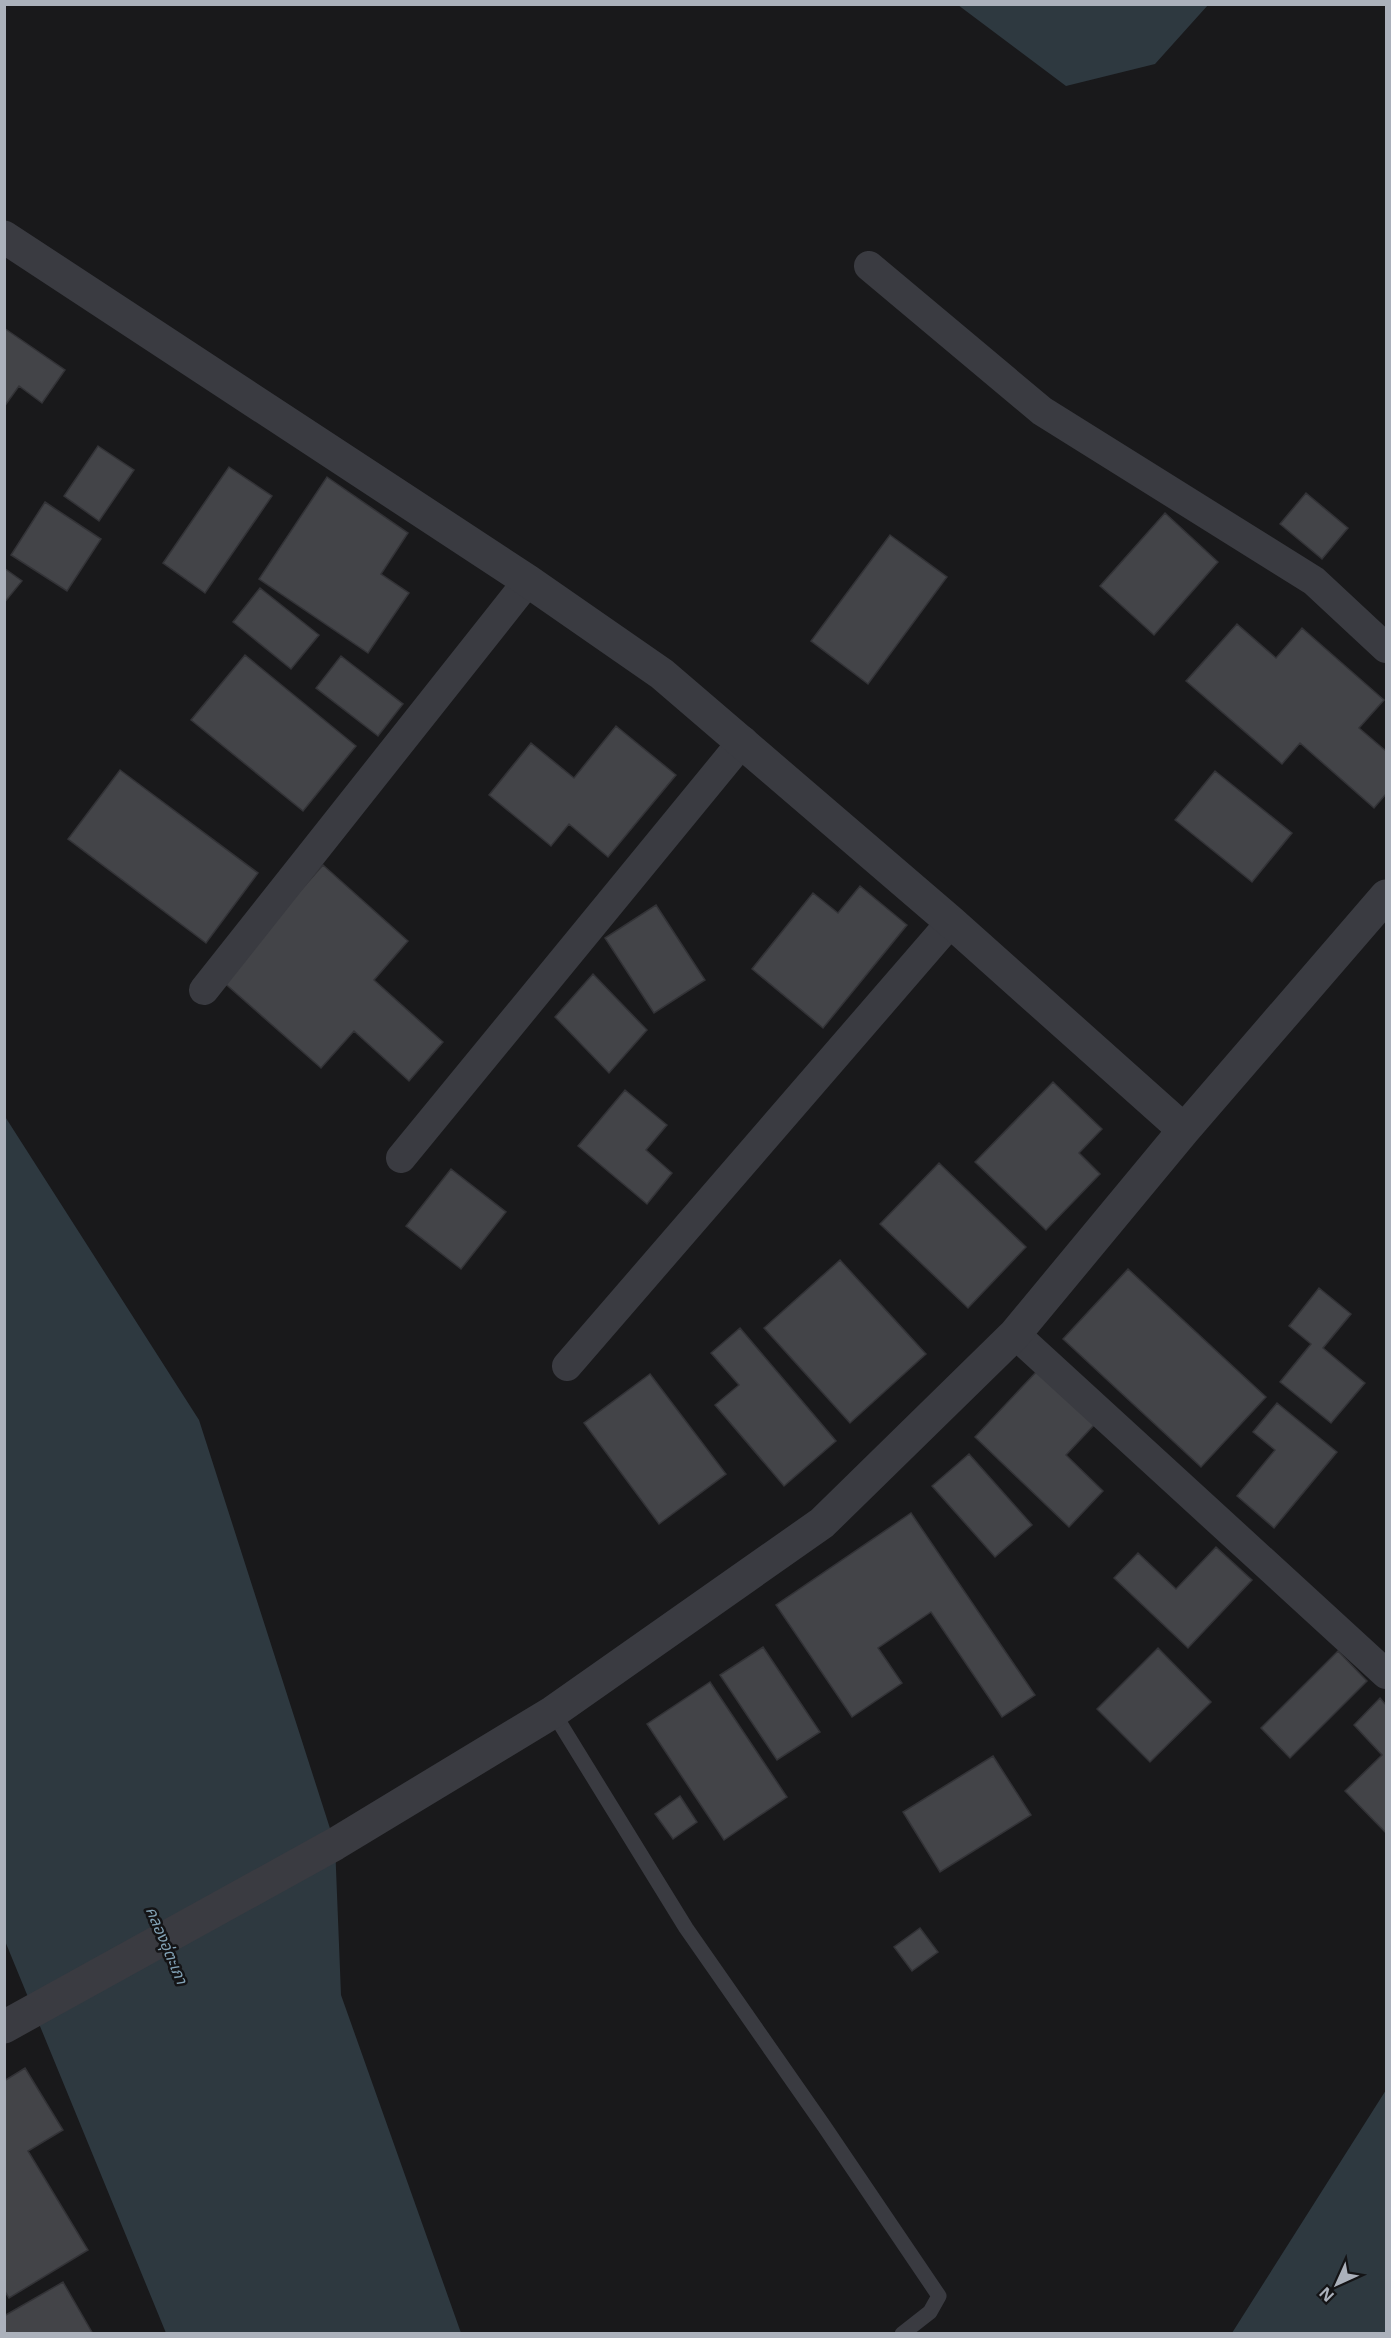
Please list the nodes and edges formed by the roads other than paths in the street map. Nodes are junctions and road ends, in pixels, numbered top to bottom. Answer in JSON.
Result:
{"nodes":[{"id":1,"x":4,"y":237,"type":"edge"},
{"id":2,"x":869,"y":266,"type":"dead end"},
{"id":3,"x":528,"y":581,"type":"junction"},
{"id":4,"x":1386,"y":648,"type":"edge"},
{"id":5,"x":743,"y":741,"type":"junction"},
{"id":6,"x":1386,"y":896,"type":"edge"},
{"id":7,"x":951,"y":922,"type":"junction"},
{"id":8,"x":204,"y":990,"type":"dead end"},
{"id":9,"x":1184,"y":1130,"type":"junction"},
{"id":10,"x":401,"y":1158,"type":"dead end"},
{"id":11,"x":1015,"y":1334,"type":"junction"},
{"id":12,"x":567,"y":1366,"type":"dead end"},
{"id":13,"x":1386,"y":1674,"type":"edge"},
{"id":14,"x":553,"y":1712,"type":"junction"},
{"id":15,"x":4,"y":2027,"type":"edge"},
{"id":16,"x":902,"y":2334,"type":"edge"}],
"edges":[{"from":1,"to":3,"type":"street"},
{"from":2,"to":4,"type":"street"},
{"from":3,"to":5,"type":"street"},
{"from":3,"to":8,"type":"street"},
{"from":5,"to":7,"type":"street"},
{"from":5,"to":10,"type":"street"},
{"from":6,"to":9,"type":"street"},
{"from":7,"to":9,"type":"street"},
{"from":7,"to":12,"type":"street"},
{"from":9,"to":11,"type":"street"},
{"from":11,"to":13,"type":"street"},
{"from":11,"to":14,"type":"street"},
{"from":14,"to":15,"type":"street"},
{"from":14,"to":16,"type":"lane"}]}
